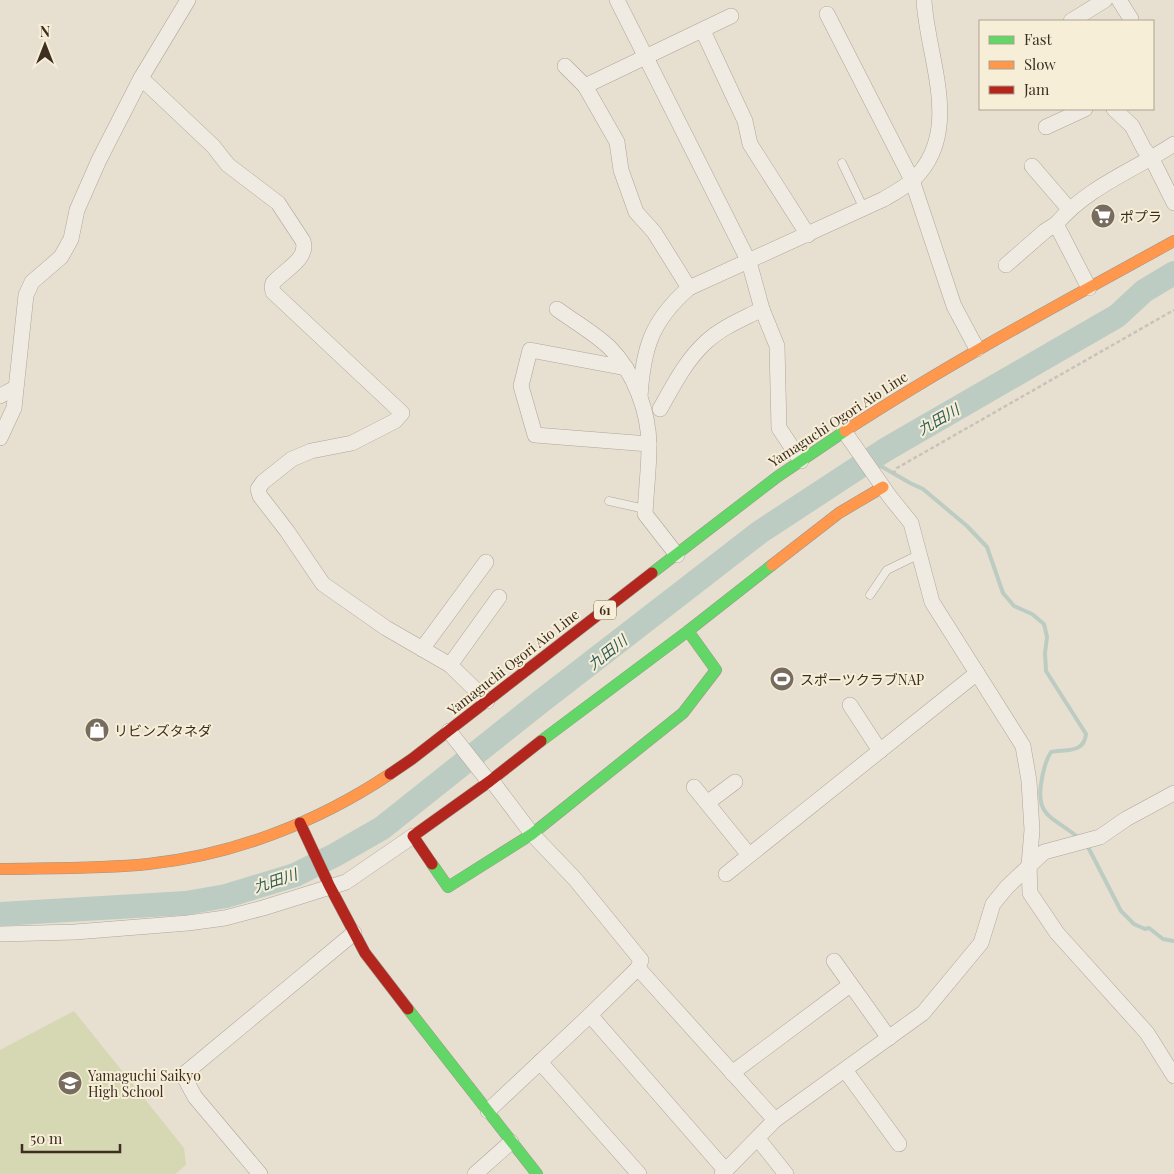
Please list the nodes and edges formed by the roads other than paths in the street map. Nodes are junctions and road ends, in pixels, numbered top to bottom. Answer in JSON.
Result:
{"nodes":[{"id":1,"x":188,"y":0,"type":"edge"},
{"id":2,"x":617,"y":0,"type":"edge"},
{"id":3,"x":924,"y":0,"type":"edge"},
{"id":4,"x":1106,"y":0,"type":"edge"},
{"id":5,"x":1119,"y":0,"type":"edge"},
{"id":6,"x":827,"y":14,"type":"dead end"},
{"id":7,"x":731,"y":16,"type":"dead end"},
{"id":8,"x":1131,"y":19,"type":"dead end"},
{"id":9,"x":1073,"y":20,"type":"edge"},
{"id":10,"x":703,"y":30,"type":"junction"},
{"id":11,"x":645,"y":57,"type":"junction"},
{"id":12,"x":565,"y":66,"type":"dead end"},
{"id":13,"x":141,"y":78,"type":"junction"},
{"id":14,"x":585,"y":86,"type":"junction"},
{"id":15,"x":1083,"y":110,"type":"edge"},
{"id":16,"x":1115,"y":110,"type":"edge"},
{"id":17,"x":1046,"y":127,"type":"dead end"},
{"id":18,"x":1174,"y":144,"type":"edge"},
{"id":19,"x":1152,"y":159,"type":"junction"},
{"id":20,"x":842,"y":163,"type":"dead end"},
{"id":21,"x":1032,"y":166,"type":"dead end"},
{"id":22,"x":912,"y":180,"type":"junction"},
{"id":23,"x":1174,"y":202,"type":"edge"},
{"id":24,"x":864,"y":209,"type":"junction"},
{"id":25,"x":1069,"y":210,"type":"junction"},
{"id":26,"x":1056,"y":224,"type":"junction"},
{"id":27,"x":808,"y":235,"type":"junction"},
{"id":28,"x":1174,"y":241,"type":"edge"},
{"id":29,"x":749,"y":262,"type":"junction"},
{"id":30,"x":1006,"y":265,"type":"dead end"},
{"id":31,"x":689,"y":288,"type":"junction"},
{"id":32,"x":1089,"y":288,"type":"junction"},
{"id":33,"x":762,"y":309,"type":"junction"},
{"id":34,"x":558,"y":310,"type":"dead end"},
{"id":35,"x":977,"y":349,"type":"junction"},
{"id":36,"x":626,"y":368,"type":"junction"},
{"id":37,"x":16,"y":388,"type":"junction"},
{"id":38,"x":0,"y":396,"type":"edge"},
{"id":39,"x":640,"y":397,"type":"junction"},
{"id":40,"x":660,"y":409,"type":"dead end"},
{"id":41,"x":849,"y":437,"type":"junction"},
{"id":42,"x":0,"y":438,"type":"edge"},
{"id":43,"x":649,"y":444,"type":"junction"},
{"id":44,"x":801,"y":461,"type":"junction"},
{"id":45,"x":880,"y":483,"type":"junction"},
{"id":46,"x":609,"y":502,"type":"dead end"},
{"id":47,"x":646,"y":509,"type":"junction"},
{"id":48,"x":920,"y":554,"type":"junction"},
{"id":49,"x":677,"y":555,"type":"junction"},
{"id":50,"x":486,"y":562,"type":"dead end"},
{"id":51,"x":870,"y":595,"type":"dead end"},
{"id":52,"x":499,"y":597,"type":"dead end"},
{"id":53,"x":688,"y":631,"type":"junction"},
{"id":54,"x":422,"y":649,"type":"junction"},
{"id":55,"x":450,"y":665,"type":"junction"},
{"id":56,"x":977,"y":673,"type":"junction"},
{"id":57,"x":487,"y":701,"type":"junction"},
{"id":58,"x":850,"y":704,"type":"dead end"},
{"id":59,"x":453,"y":737,"type":"junction"},
{"id":60,"x":880,"y":751,"type":"junction"},
{"id":61,"x":488,"y":780,"type":"junction"},
{"id":62,"x":735,"y":782,"type":"dead end"},
{"id":63,"x":694,"y":787,"type":"dead end"},
{"id":64,"x":1174,"y":793,"type":"edge"},
{"id":65,"x":707,"y":803,"type":"junction"},
{"id":66,"x":300,"y":822,"type":"junction"},
{"id":67,"x":532,"y":834,"type":"junction"},
{"id":68,"x":413,"y":836,"type":"junction"},
{"id":69,"x":749,"y":855,"type":"junction"},
{"id":70,"x":1029,"y":865,"type":"junction"},
{"id":71,"x":0,"y":869,"type":"edge"},
{"id":72,"x":726,"y":874,"type":"dead end"},
{"id":73,"x":330,"y":886,"type":"junction"},
{"id":74,"x":354,"y":933,"type":"junction"},
{"id":75,"x":0,"y":934,"type":"edge"},
{"id":76,"x":834,"y":961,"type":"dead end"},
{"id":77,"x":638,"y":968,"type":"junction"},
{"id":78,"x":850,"y":984,"type":"junction"},
{"id":79,"x":590,"y":1015,"type":"junction"},
{"id":80,"x":889,"y":1038,"type":"junction"},
{"id":81,"x":540,"y":1062,"type":"junction"},
{"id":82,"x":845,"y":1070,"type":"junction"},
{"id":83,"x":732,"y":1073,"type":"junction"},
{"id":84,"x":1174,"y":1076,"type":"edge"},
{"id":85,"x":488,"y":1111,"type":"junction"},
{"id":86,"x":775,"y":1120,"type":"junction"},
{"id":87,"x":758,"y":1139,"type":"junction"},
{"id":88,"x":511,"y":1142,"type":"junction"},
{"id":89,"x":899,"y":1144,"type":"dead end"},
{"id":90,"x":724,"y":1173,"type":"edge"},
{"id":91,"x":260,"y":1174,"type":"edge"},
{"id":92,"x":475,"y":1174,"type":"edge"},
{"id":93,"x":537,"y":1174,"type":"edge"},
{"id":94,"x":639,"y":1174,"type":"edge"},
{"id":95,"x":786,"y":1174,"type":"edge"}],
"edges":[{"from":1,"to":13,"type":"street"},
{"from":2,"to":11,"type":"street"},
{"from":3,"to":22,"type":"street"},
{"from":4,"to":9,"type":"street"},
{"from":5,"to":8,"type":"street"},
{"from":6,"to":22,"type":"street"},
{"from":7,"to":10,"type":"street"},
{"from":10,"to":11,"type":"street"},
{"from":10,"to":27,"type":"street"},
{"from":11,"to":14,"type":"street"},
{"from":11,"to":29,"type":"street"},
{"from":12,"to":14,"type":"street"},
{"from":13,"to":37,"type":"street"},
{"from":13,"to":54,"type":"street"},
{"from":14,"to":31,"type":"street"},
{"from":15,"to":17,"type":"street"},
{"from":16,"to":19,"type":"street"},
{"from":18,"to":19,"type":"street"},
{"from":19,"to":23,"type":"street"},
{"from":19,"to":25,"type":"street"},
{"from":20,"to":24,"type":"lane"},
{"from":21,"to":25,"type":"street"},
{"from":22,"to":24,"type":"street"},
{"from":22,"to":35,"type":"street"},
{"from":24,"to":27,"type":"street"},
{"from":25,"to":26,"type":"street"},
{"from":26,"to":30,"type":"street"},
{"from":26,"to":32,"type":"street"},
{"from":27,"to":29,"type":"street"},
{"from":28,"to":32,"type":"street","name":"Yamaguchi Ogori Aio Line","number":"61"},
{"from":29,"to":31,"type":"street"},
{"from":29,"to":33,"type":"street"},
{"from":31,"to":39,"type":"street"},
{"from":32,"to":35,"type":"street","name":"Yamaguchi Ogori Aio Line","number":"61"},
{"from":33,"to":40,"type":"street"},
{"from":33,"to":44,"type":"street"},
{"from":34,"to":36,"type":"street"},
{"from":35,"to":41,"type":"street","name":"Yamaguchi Ogori Aio Line","number":"61"},
{"from":36,"to":39,"type":"street"},
{"from":36,"to":43,"type":"street"},
{"from":37,"to":38,"type":"street"},
{"from":37,"to":42,"type":"street"},
{"from":39,"to":43,"type":"street"},
{"from":41,"to":44,"type":"street","name":"Yamaguchi Ogori Aio Line","number":"61"},
{"from":41,"to":45,"type":"street"},
{"from":43,"to":47,"type":"street"},
{"from":44,"to":49,"type":"street","name":"Yamaguchi Ogori Aio Line","number":"61"},
{"from":45,"to":48,"type":"street"},
{"from":45,"to":53,"type":"street"},
{"from":46,"to":47,"type":"lane"},
{"from":47,"to":49,"type":"street"},
{"from":48,"to":51,"type":"lane"},
{"from":48,"to":56,"type":"street"},
{"from":49,"to":57,"type":"street","name":"Yamaguchi Ogori Aio Line","number":"61"},
{"from":50,"to":54,"type":"street"},
{"from":52,"to":55,"type":"street"},
{"from":53,"to":61,"type":"street"},
{"from":53,"to":67,"type":"street"},
{"from":54,"to":55,"type":"street"},
{"from":55,"to":57,"type":"street"},
{"from":56,"to":60,"type":"street"},
{"from":56,"to":70,"type":"street"},
{"from":57,"to":59,"type":"street","name":"Yamaguchi Ogori Aio Line","number":"61"},
{"from":58,"to":60,"type":"street"},
{"from":59,"to":61,"type":"street"},
{"from":59,"to":66,"type":"street","name":"Yamaguchi Ogori Aio Line","number":"61"},
{"from":60,"to":69,"type":"street"},
{"from":61,"to":67,"type":"street"},
{"from":61,"to":68,"type":"street"},
{"from":62,"to":65,"type":"street"},
{"from":63,"to":65,"type":"street"},
{"from":64,"to":70,"type":"street"},
{"from":65,"to":69,"type":"street"},
{"from":66,"to":71,"type":"street","name":"Yamaguchi Ogori Aio Line","number":"61"},
{"from":66,"to":73,"type":"street"},
{"from":67,"to":68,"type":"street"},
{"from":67,"to":77,"type":"street"},
{"from":68,"to":73,"type":"street"},
{"from":69,"to":72,"type":"street"},
{"from":70,"to":80,"type":"street"},
{"from":70,"to":84,"type":"street"},
{"from":73,"to":74,"type":"street"},
{"from":73,"to":75,"type":"street"},
{"from":74,"to":85,"type":"street"},
{"from":74,"to":91,"type":"street"},
{"from":76,"to":78,"type":"street"},
{"from":77,"to":79,"type":"street"},
{"from":77,"to":83,"type":"street"},
{"from":78,"to":80,"type":"street"},
{"from":78,"to":83,"type":"street"},
{"from":79,"to":81,"type":"street"},
{"from":79,"to":90,"type":"street"},
{"from":80,"to":82,"type":"street"},
{"from":81,"to":85,"type":"street"},
{"from":81,"to":94,"type":"street"},
{"from":82,"to":86,"type":"street"},
{"from":82,"to":89,"type":"street"},
{"from":83,"to":86,"type":"street"},
{"from":85,"to":88,"type":"street"},
{"from":86,"to":87,"type":"street"},
{"from":87,"to":90,"type":"street"},
{"from":87,"to":95,"type":"street"},
{"from":88,"to":92,"type":"street"},
{"from":88,"to":93,"type":"street"}]}
